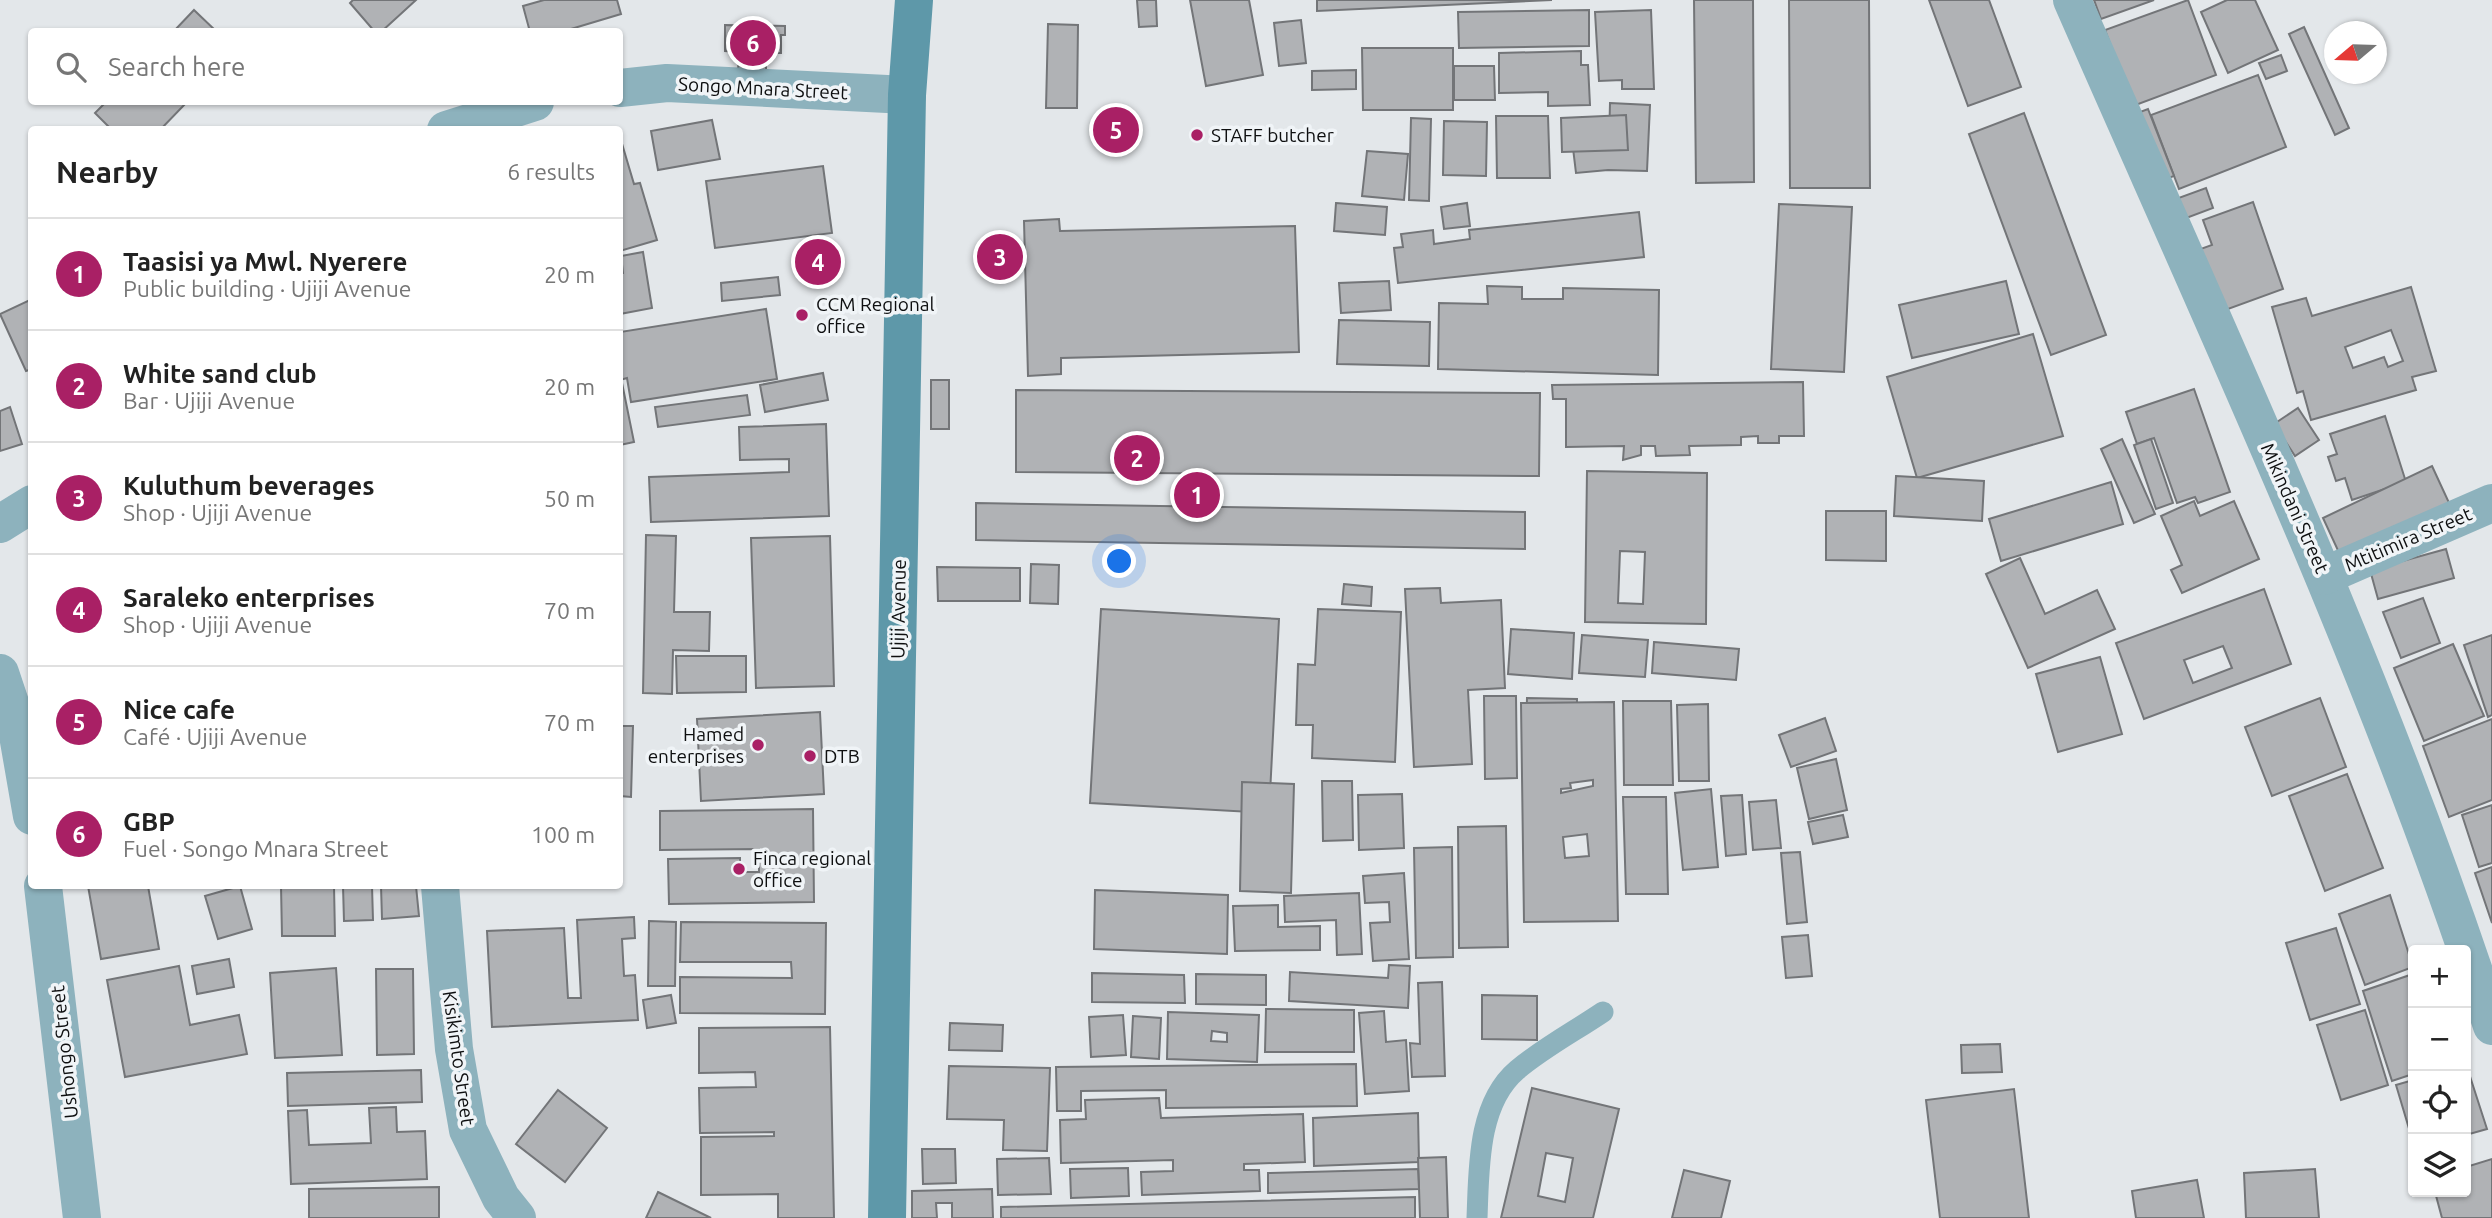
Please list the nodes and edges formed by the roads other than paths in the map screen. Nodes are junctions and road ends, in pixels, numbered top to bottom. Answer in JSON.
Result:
{"nodes":[{"id":1,"x":914,"y":0,"type":"edge"},
{"id":2,"x":2072,"y":0,"type":"edge"},
{"id":3,"x":623,"y":88,"type":"edge"},
{"id":4,"x":907,"y":95,"type":"junction"},
{"id":5,"x":525,"y":105,"type":"edge"},
{"id":6,"x":459,"y":126,"type":"edge"},
{"id":7,"x":2492,"y":503,"type":"edge"},
{"id":8,"x":28,"y":506,"type":"edge"},
{"id":9,"x":0,"y":524,"type":"edge"},
{"id":10,"x":2325,"y":576,"type":"junction"},
{"id":11,"x":0,"y":673,"type":"edge"},
{"id":12,"x":28,"y":793,"type":"edge"},
{"id":13,"x":43,"y":889,"type":"edge"},
{"id":14,"x":440,"y":889,"type":"edge"},
{"id":15,"x":1603,"y":1012,"type":"dead end"},
{"id":16,"x":2492,"y":1026,"type":"edge"},
{"id":17,"x":82,"y":1218,"type":"edge"},
{"id":18,"x":517,"y":1218,"type":"edge"},
{"id":19,"x":887,"y":1218,"type":"edge"},
{"id":20,"x":1477,"y":1218,"type":"edge"}],
"edges":[{"from":1,"to":4,"type":"main road","name":"Ujiji Avenue"},
{"from":2,"to":10,"type":"street","name":"Mikindani Street"},
{"from":3,"to":4,"type":"street","name":"Songo Mnara Street"},
{"from":4,"to":19,"type":"main road","name":"Ujiji Avenue"},
{"from":5,"to":6,"type":"street"},
{"from":7,"to":10,"type":"street","name":"Mtitimira Street"},
{"from":8,"to":9,"type":"street"},
{"from":10,"to":16,"type":"street","name":"Mikindani Street"},
{"from":11,"to":12,"type":"street"},
{"from":13,"to":17,"type":"street","name":"Ushongo Street"},
{"from":14,"to":18,"type":"street","name":"Kisikimto Street"},
{"from":15,"to":20,"type":"lane"}]}
